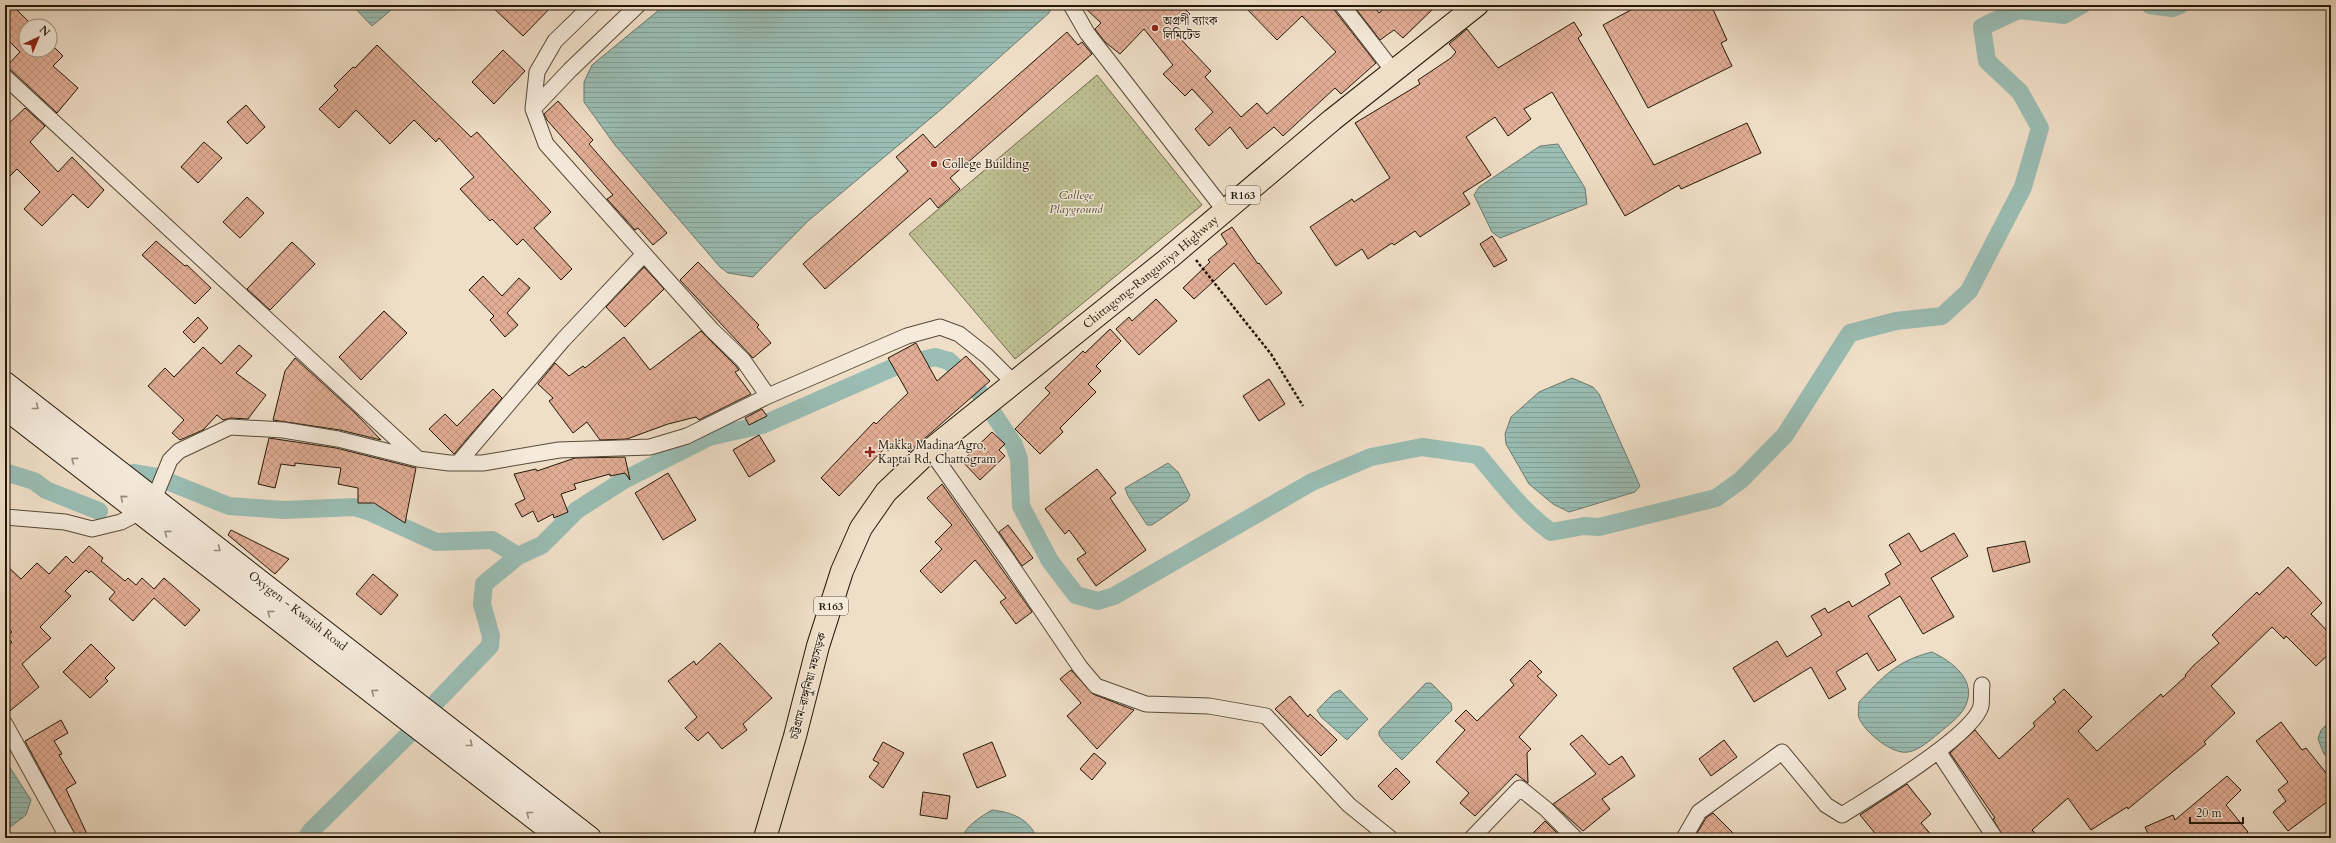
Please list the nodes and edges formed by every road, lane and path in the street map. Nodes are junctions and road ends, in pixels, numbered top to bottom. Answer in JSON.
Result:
{"nodes":[{"id":1,"x":592,"y":5,"type":"edge"},
{"id":2,"x":638,"y":5,"type":"edge"},
{"id":3,"x":1071,"y":5,"type":"edge"},
{"id":4,"x":1342,"y":5,"type":"edge"},
{"id":5,"x":1477,"y":5,"type":"edge"},
{"id":6,"x":1394,"y":72,"type":"junction"},
{"id":7,"x":5,"y":77,"type":"edge"},
{"id":8,"x":533,"y":109,"type":"junction"},
{"id":9,"x":1224,"y":211,"type":"junction"},
{"id":10,"x":1184,"y":245,"type":"junction"},
{"id":11,"x":644,"y":254,"type":"junction"},
{"id":12,"x":5,"y":383,"type":"edge"},
{"id":13,"x":1012,"y":384,"type":"junction"},
{"id":14,"x":768,"y":396,"type":"junction"},
{"id":15,"x":1303,"y":406,"type":"dead end"},
{"id":16,"x":5,"y":408,"type":"edge"},
{"id":17,"x":972,"y":416,"type":"joint"},
{"id":18,"x":930,"y":450,"type":"junction"},
{"id":19,"x":418,"y":459,"type":"junction"},
{"id":20,"x":458,"y":463,"type":"junction"},
{"id":21,"x":150,"y":502,"type":"junction"},
{"id":22,"x":5,"y":517,"type":"edge"},
{"id":23,"x":1982,"y":685,"type":"dead end"},
{"id":24,"x":5,"y":724,"type":"edge"},
{"id":25,"x":1938,"y":752,"type":"junction"},
{"id":26,"x":68,"y":838,"type":"edge"},
{"id":27,"x":560,"y":838,"type":"edge"},
{"id":28,"x":590,"y":838,"type":"edge"},
{"id":29,"x":765,"y":838,"type":"edge"},
{"id":30,"x":1390,"y":838,"type":"edge"},
{"id":31,"x":1472,"y":838,"type":"edge"},
{"id":32,"x":1575,"y":838,"type":"edge"},
{"id":33,"x":1684,"y":838,"type":"edge"},
{"id":34,"x":1995,"y":838,"type":"edge"}],
"edges":[{"from":1,"to":8,"type":"street"},
{"from":2,"to":8,"type":"street"},
{"from":3,"to":9,"type":"street"},
{"from":4,"to":6,"type":"street"},
{"from":5,"to":6,"type":"main road","name":"Chittagong-Ranguniya Highway","number":"R163"},
{"from":6,"to":9,"type":"main road","name":"Chittagong-Ranguniya Highway","number":"R163"},
{"from":7,"to":19,"type":"street"},
{"from":8,"to":11,"type":"street"},
{"from":9,"to":10,"type":"main road","name":"Chittagong-Ranguniya Highway","number":"R163"},
{"from":10,"to":13,"type":"main road","name":"Chittagong-Ranguniya Highway","number":"R163"},
{"from":10,"to":15,"type":"path"},
{"from":11,"to":14,"type":"street"},
{"from":11,"to":20,"type":"street"},
{"from":12,"to":21,"type":"main road","name":"Oxygen - Kwaish Road","one_way":true},
{"from":13,"to":14,"type":"street"},
{"from":13,"to":17,"type":"main road","name":"Chittagong-Ranguniya Highway","number":"R163"},
{"from":14,"to":20,"type":"street"},
{"from":21,"to":16,"type":"main road","name":"Oxygen - Kwaish Road","one_way":true},
{"from":17,"to":18,"type":"main road","name":"চট্টগ্রাম-রাঙ্গুনিয়া মহাসড়ক","number":"R163"},
{"from":18,"to":29,"type":"main road","name":"চট্টগ্রাম-রাঙ্গুনিয়া মহাসড়ক","number":"R163"},
{"from":18,"to":30,"type":"street"},
{"from":19,"to":20,"type":"street"},
{"from":19,"to":21,"type":"street"},
{"from":21,"to":22,"type":"street"},
{"from":27,"to":21,"type":"main road","name":"Oxygen - Kwaish Road","one_way":true},
{"from":21,"to":28,"type":"main road","name":"Oxygen - Kwaish Road","one_way":true},
{"from":23,"to":25,"type":"street"},
{"from":24,"to":26,"type":"street"},
{"from":25,"to":33,"type":"street"},
{"from":25,"to":34,"type":"street"},
{"from":31,"to":32,"type":"street"}]}
